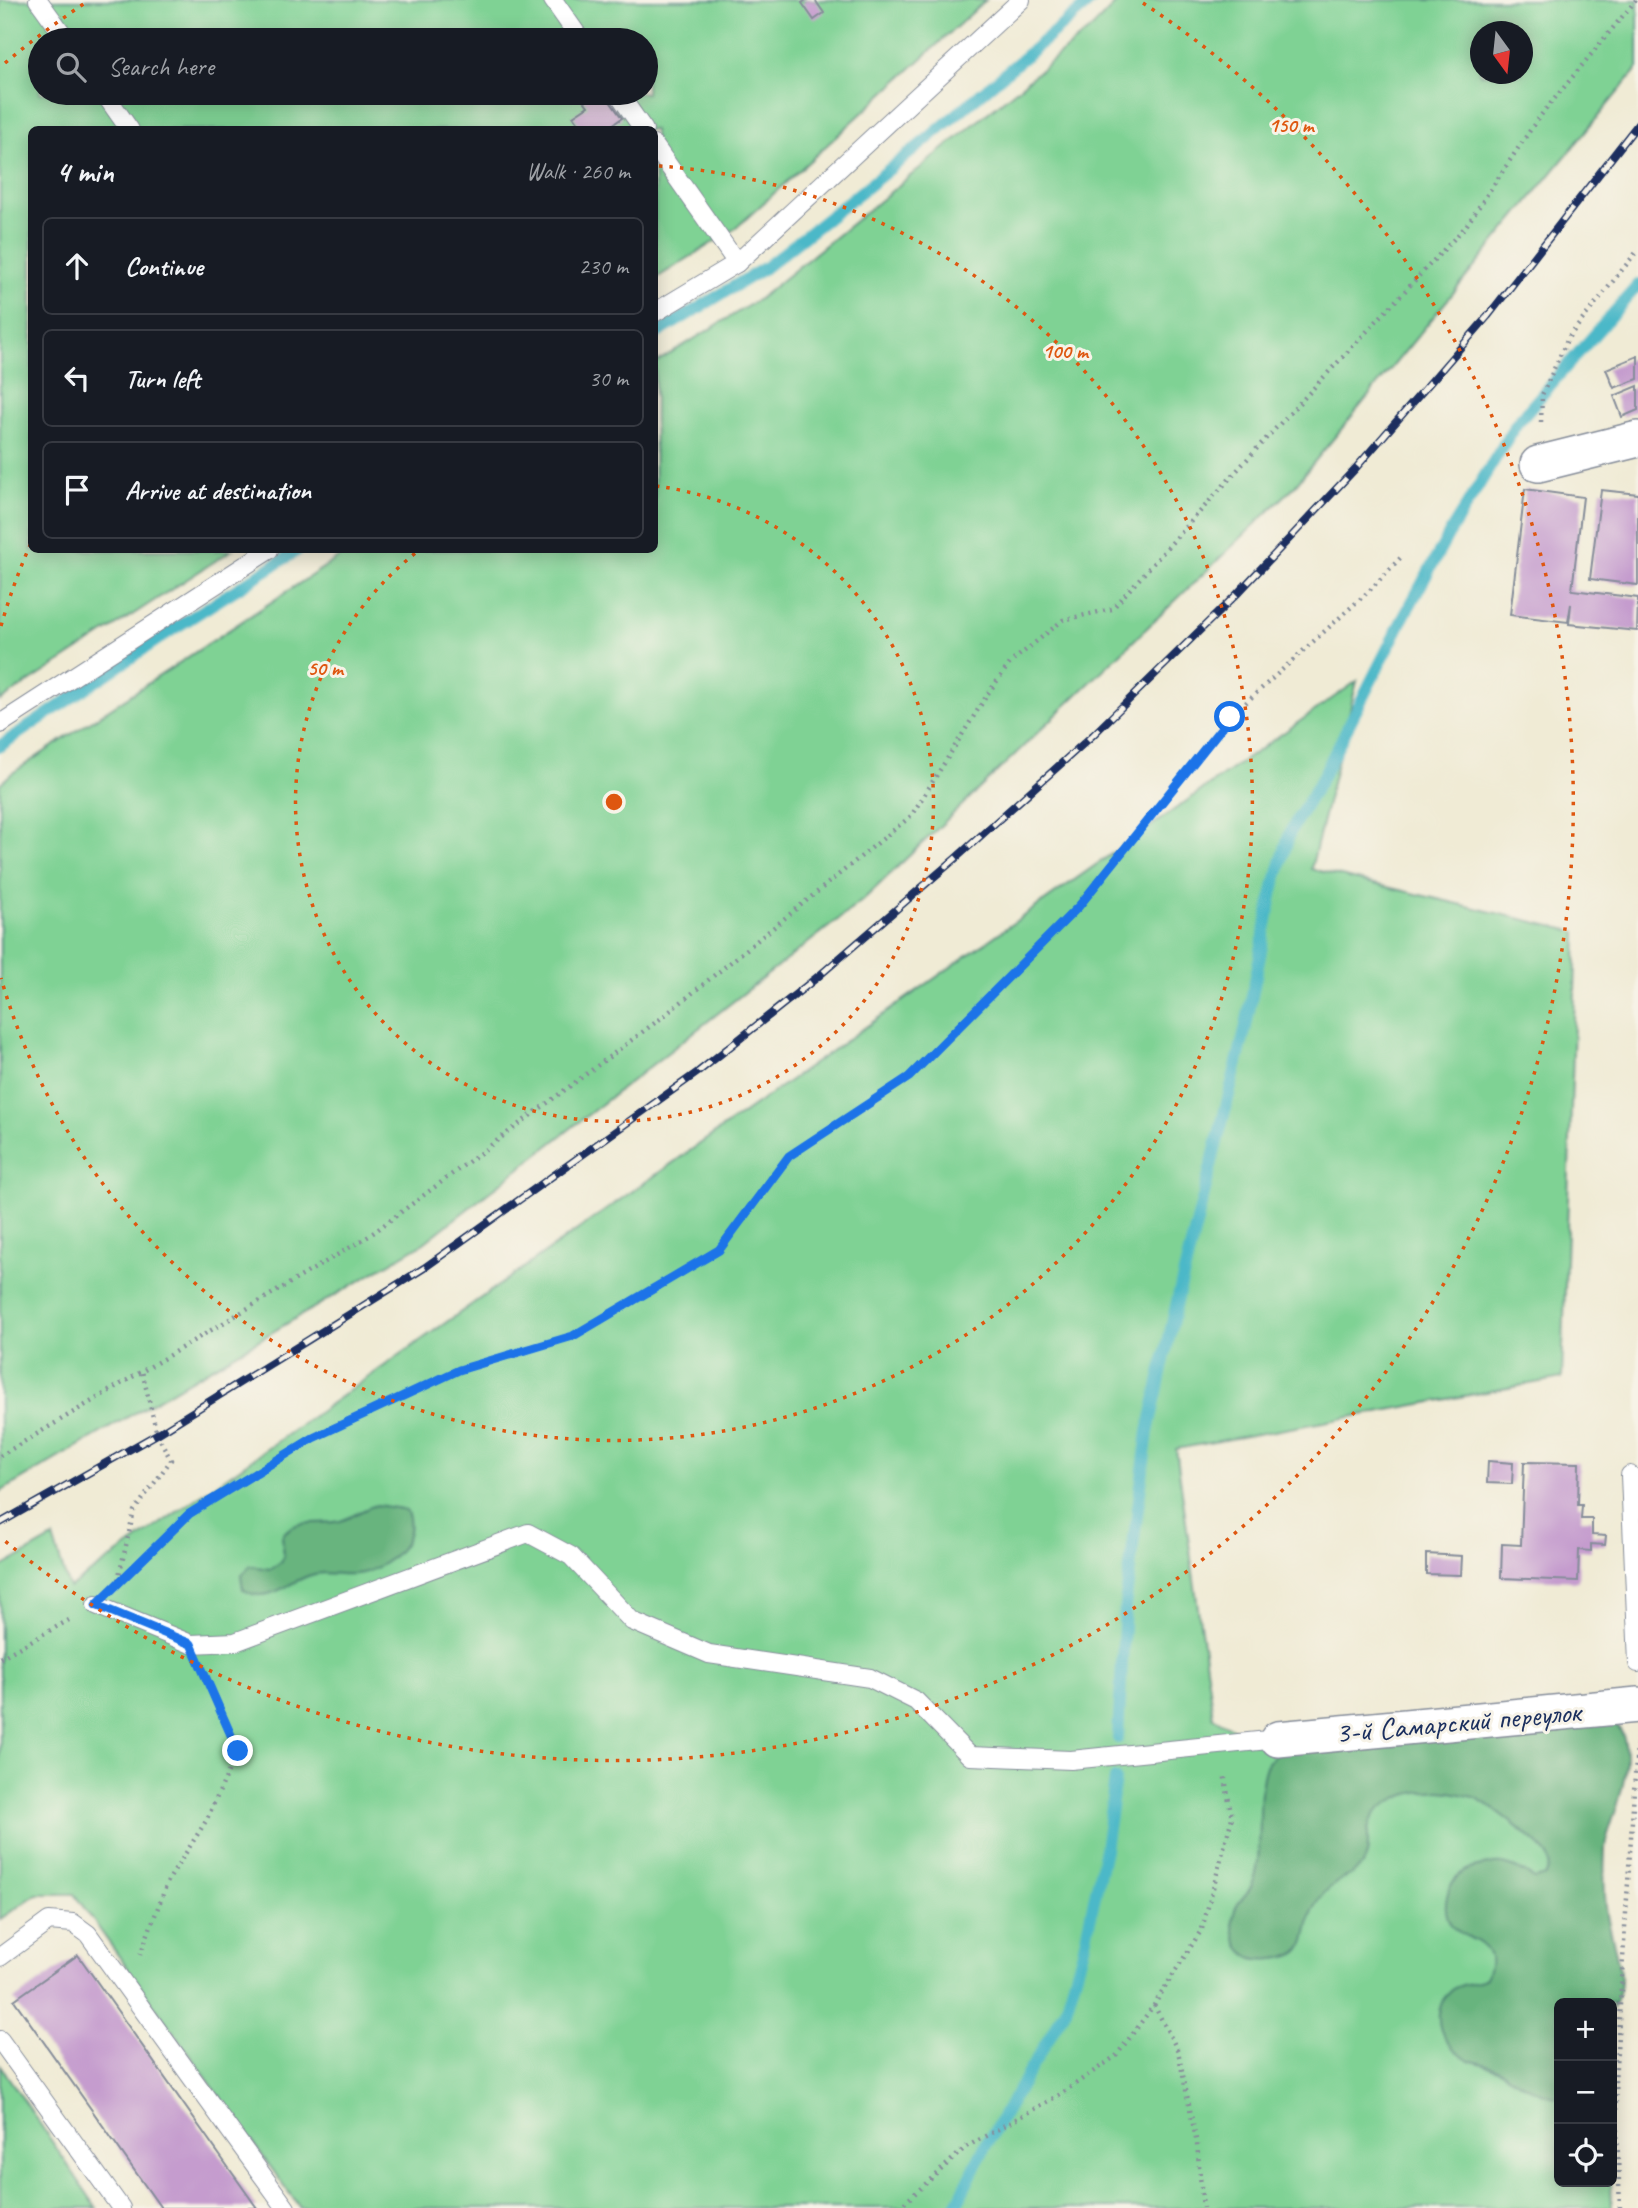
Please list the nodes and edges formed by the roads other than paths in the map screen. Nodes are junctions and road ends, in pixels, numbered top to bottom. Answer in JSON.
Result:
{"nodes":[{"id":1,"x":38,"y":0,"type":"edge"},
{"id":2,"x":553,"y":0,"type":"edge"},
{"id":3,"x":1021,"y":0,"type":"edge"},
{"id":4,"x":58,"y":28,"type":"edge"},
{"id":5,"x":573,"y":28,"type":"edge"},
{"id":6,"x":112,"y":105,"type":"edge"},
{"id":7,"x":626,"y":105,"type":"edge"},
{"id":8,"x":127,"y":126,"type":"edge"},
{"id":9,"x":641,"y":126,"type":"edge"},
{"id":10,"x":658,"y":151,"type":"edge"},
{"id":11,"x":737,"y":263,"type":"junction"},
{"id":12,"x":658,"y":311,"type":"edge"},
{"id":13,"x":1638,"y":439,"type":"edge"},
{"id":14,"x":1538,"y":464,"type":"road end"},
{"id":15,"x":264,"y":553,"type":"edge"},
{"id":16,"x":0,"y":724,"type":"edge"},
{"id":17,"x":1630,"y":1475,"type":"dead end"},
{"id":18,"x":96,"y":1605,"type":"road end"},
{"id":19,"x":1638,"y":1663,"type":"edge"},
{"id":20,"x":1638,"y":1705,"type":"edge"},
{"id":21,"x":1278,"y":1739,"type":"joint"},
{"id":22,"x":0,"y":1957,"type":"edge"},
{"id":23,"x":0,"y":2040,"type":"edge"},
{"id":24,"x":121,"y":2208,"type":"edge"},
{"id":25,"x":286,"y":2208,"type":"edge"}],
"edges":[{"from":1,"to":4,"type":"lane"},
{"from":2,"to":5,"type":"lane"},
{"from":3,"to":11,"type":"lane"},
{"from":6,"to":8,"type":"lane"},
{"from":7,"to":9,"type":"lane"},
{"from":10,"to":11,"type":"lane"},
{"from":11,"to":12,"type":"lane"},
{"from":13,"to":14,"type":"street"},
{"from":15,"to":16,"type":"lane"},
{"from":17,"to":19,"type":"lane"},
{"from":18,"to":21,"type":"lane"},
{"from":20,"to":21,"type":"street","name":"3-й Самарский переулок"},
{"from":22,"to":25,"type":"lane"},
{"from":23,"to":24,"type":"lane"}]}
